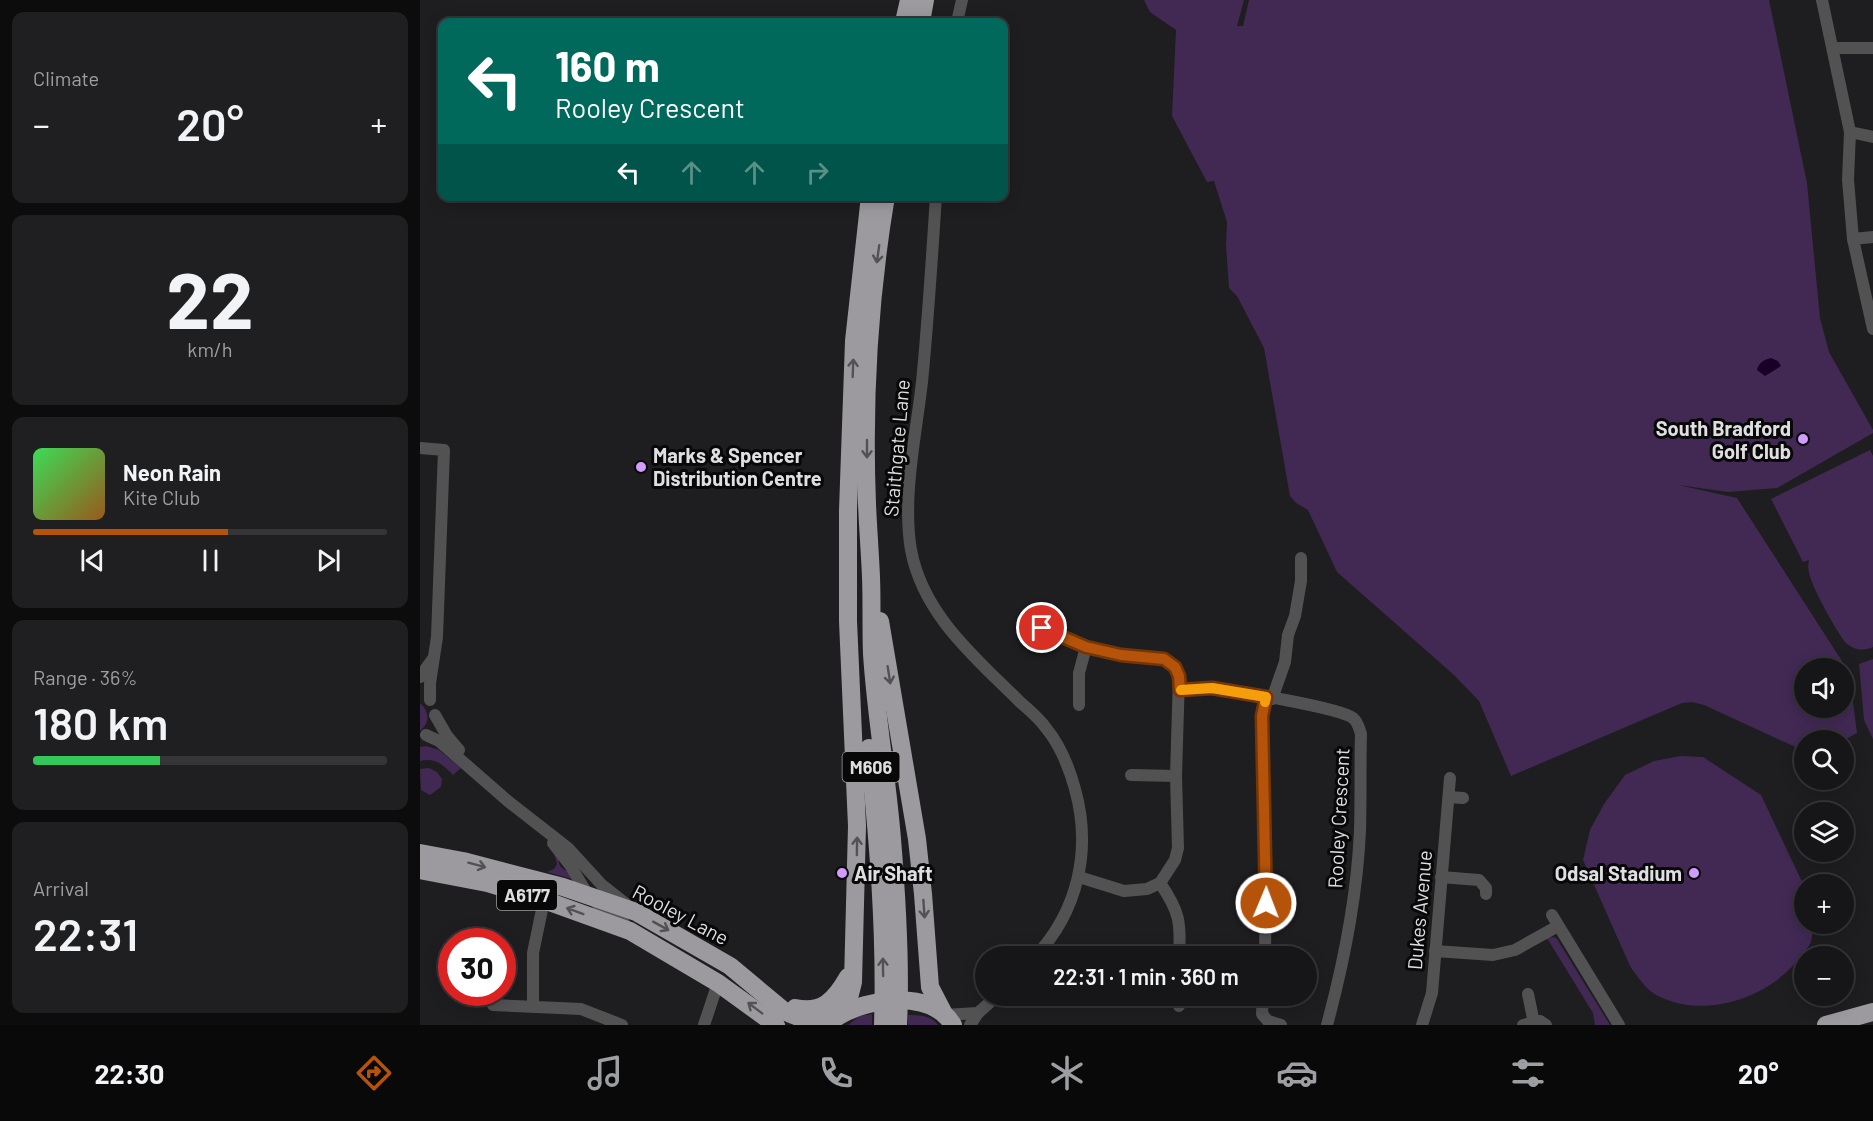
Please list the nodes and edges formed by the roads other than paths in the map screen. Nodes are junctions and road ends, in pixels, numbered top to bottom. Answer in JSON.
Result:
{"nodes":[{"id":1,"x":909,"y":0,"type":"edge"},
{"id":2,"x":925,"y":0,"type":"edge"},
{"id":3,"x":962,"y":0,"type":"edge"},
{"id":4,"x":1822,"y":0,"type":"edge"},
{"id":5,"x":905,"y":18,"type":"edge"},
{"id":6,"x":922,"y":18,"type":"edge"},
{"id":7,"x":958,"y":18,"type":"edge"},
{"id":8,"x":1833,"y":48,"type":"junction"},
{"id":9,"x":1873,"y":48,"type":"edge"},
{"id":10,"x":1851,"y":132,"type":"junction"},
{"id":11,"x":1873,"y":137,"type":"edge"},
{"id":12,"x":869,"y":201,"type":"edge"},
{"id":13,"x":885,"y":201,"type":"edge"},
{"id":14,"x":936,"y":201,"type":"edge"},
{"id":15,"x":1873,"y":237,"type":"edge"},
{"id":16,"x":1853,"y":239,"type":"junction"},
{"id":17,"x":1873,"y":328,"type":"edge"},
{"id":18,"x":420,"y":448,"type":"edge"},
{"id":19,"x":848,"y":510,"type":"junction"},
{"id":20,"x":1301,"y":558,"type":"dead end"},
{"id":21,"x":871,"y":576,"type":"junction"},
{"id":22,"x":1023,"y":622,"type":"dead end"},
{"id":23,"x":1086,"y":647,"type":"junction"},
{"id":24,"x":436,"y":654,"type":"junction"},
{"id":25,"x":420,"y":677,"type":"edge"},
{"id":26,"x":1180,"y":690,"type":"junction"},
{"id":27,"x":425,"y":697,"type":"edge"},
{"id":28,"x":1269,"y":698,"type":"junction"},
{"id":29,"x":1079,"y":705,"type":"dead end"},
{"id":30,"x":435,"y":715,"type":"junction"},
{"id":31,"x":423,"y":737,"type":"edge"},
{"id":32,"x":1131,"y":775,"type":"dead end"},
{"id":33,"x":1176,"y":776,"type":"junction"},
{"id":34,"x":1450,"y":778,"type":"dead end"},
{"id":35,"x":497,"y":790,"type":"junction"},
{"id":36,"x":1449,"y":797,"type":"junction"},
{"id":37,"x":1463,"y":798,"type":"dead end"},
{"id":38,"x":542,"y":828,"type":"junction"},
{"id":39,"x":420,"y":853,"type":"edge"},
{"id":40,"x":420,"y":870,"type":"edge"},
{"id":41,"x":1079,"y":877,"type":"junction"},
{"id":42,"x":1441,"y":877,"type":"junction"},
{"id":43,"x":1160,"y":883,"type":"junction"},
{"id":44,"x":1486,"y":894,"type":"dead end"},
{"id":45,"x":588,"y":895,"type":"junction"},
{"id":46,"x":544,"y":900,"type":"junction"},
{"id":47,"x":636,"y":912,"type":"junction"},
{"id":48,"x":630,"y":932,"type":"junction"},
{"id":49,"x":1043,"y":946,"type":"edge"},
{"id":50,"x":1179,"y":946,"type":"edge"},
{"id":51,"x":1265,"y":946,"type":"edge"},
{"id":52,"x":1435,"y":951,"type":"junction"},
{"id":53,"x":853,"y":968,"type":"junction"},
{"id":54,"x":718,"y":983,"type":"junction"},
{"id":55,"x":758,"y":989,"type":"junction"},
{"id":56,"x":1528,"y":994,"type":"dead end"},
{"id":57,"x":516,"y":1006,"type":"edge"},
{"id":58,"x":533,"y":1006,"type":"junction"},
{"id":59,"x":986,"y":1006,"type":"edge"},
{"id":60,"x":1262,"y":1006,"type":"edge"},
{"id":61,"x":1873,"y":1012,"type":"edge"},
{"id":62,"x":978,"y":1013,"type":"junction"},
{"id":63,"x":947,"y":1018,"type":"edge"},
{"id":64,"x":836,"y":1019,"type":"edge"},
{"id":65,"x":1534,"y":1024,"type":"edge"},
{"id":66,"x":622,"y":1025,"type":"edge"},
{"id":67,"x":704,"y":1025,"type":"edge"},
{"id":68,"x":776,"y":1025,"type":"edge"},
{"id":69,"x":883,"y":1025,"type":"edge"},
{"id":70,"x":898,"y":1025,"type":"edge"},
{"id":71,"x":970,"y":1025,"type":"edge"},
{"id":72,"x":1281,"y":1025,"type":"edge"},
{"id":73,"x":1327,"y":1025,"type":"edge"},
{"id":74,"x":1423,"y":1025,"type":"edge"},
{"id":75,"x":1619,"y":1025,"type":"edge"},
{"id":76,"x":1826,"y":1025,"type":"edge"}],
"edges":[{"from":1,"to":5,"type":"highway"},
{"from":2,"to":6,"type":"highway"},
{"from":3,"to":7,"type":"street"},
{"from":4,"to":8,"type":"street"},
{"from":8,"to":9,"type":"street"},
{"from":8,"to":10,"type":"street"},
{"from":10,"to":11,"type":"street"},
{"from":10,"to":16,"type":"street"},
{"from":19,"to":12,"type":"highway","number":"M606","one_way":true},
{"from":13,"to":21,"type":"highway","number":"M606","one_way":true},
{"from":14,"to":41,"type":"street","name":"Staithgate Lane"},
{"from":15,"to":16,"type":"street"},
{"from":16,"to":17,"type":"street"},
{"from":18,"to":24,"type":"street"},
{"from":53,"to":19,"type":"highway","number":"M606","one_way":true},
{"from":69,"to":19,"type":"highway","number":"M606","one_way":true},
{"from":20,"to":28,"type":"street"},
{"from":21,"to":63,"type":"highway","number":"M606","one_way":true},
{"from":21,"to":70,"type":"highway","number":"M606"},
{"from":22,"to":23,"type":"street"},
{"from":23,"to":26,"type":"street"},
{"from":23,"to":29,"type":"street"},
{"from":24,"to":25,"type":"street"},
{"from":24,"to":27,"type":"street"},
{"from":26,"to":28,"type":"street","name":"Rooley Crescent"},
{"from":26,"to":33,"type":"street"},
{"from":27,"to":30,"type":"street"},
{"from":28,"to":51,"type":"street"},
{"from":28,"to":73,"type":"street","name":"Rooley Crescent"},
{"from":30,"to":31,"type":"street"},
{"from":30,"to":35,"type":"street"},
{"from":31,"to":35,"type":"street"},
{"from":32,"to":33,"type":"street"},
{"from":33,"to":43,"type":"street"},
{"from":34,"to":36,"type":"street","name":"Dukes Avenue"},
{"from":35,"to":38,"type":"street"},
{"from":36,"to":37,"type":"street"},
{"from":36,"to":42,"type":"street","name":"Dukes Avenue"},
{"from":38,"to":45,"type":"street"},
{"from":38,"to":47,"type":"street"},
{"from":39,"to":45,"type":"highway","name":"Rooley Lane","number":"A6177","one_way":true},
{"from":40,"to":46,"type":"highway","name":"Rooley Lane","number":"A6177"},
{"from":41,"to":43,"type":"street"},
{"from":41,"to":49,"type":"street","name":"Staithgate Lane"},
{"from":42,"to":44,"type":"street"},
{"from":42,"to":52,"type":"street","name":"Dukes Avenue"},
{"from":43,"to":50,"type":"street"},
{"from":45,"to":47,"type":"highway","name":"Rooley Lane","number":"A6177"},
{"from":45,"to":48,"type":"street"},
{"from":48,"to":46,"type":"highway","name":"Rooley Lane","number":"A6177","one_way":true},
{"from":46,"to":58,"type":"street"},
{"from":47,"to":55,"type":"highway","name":"Rooley Lane","number":"A6177","one_way":true},
{"from":48,"to":54,"type":"highway","name":"Rooley Lane","number":"A6177"},
{"from":52,"to":74,"type":"street","name":"Dukes Avenue"},
{"from":52,"to":75,"type":"street"},
{"from":53,"to":55,"type":"highway","number":"M606"},
{"from":53,"to":64,"type":"highway","number":"M606"},
{"from":54,"to":67,"type":"street"},
{"from":68,"to":54,"type":"highway","name":"Rooley Lane","number":"A6177","one_way":true},
{"from":55,"to":64,"type":"highway","name":"Rooley Lane","number":"A6177"},
{"from":56,"to":65,"type":"street"},
{"from":57,"to":58,"type":"street"},
{"from":58,"to":66,"type":"street"},
{"from":59,"to":62,"type":"street"},
{"from":60,"to":72,"type":"street"},
{"from":61,"to":76,"type":"highway"},
{"from":62,"to":63,"type":"street"},
{"from":62,"to":71,"type":"street"},
{"from":63,"to":64,"type":"highway","number":"A6177"}]}
